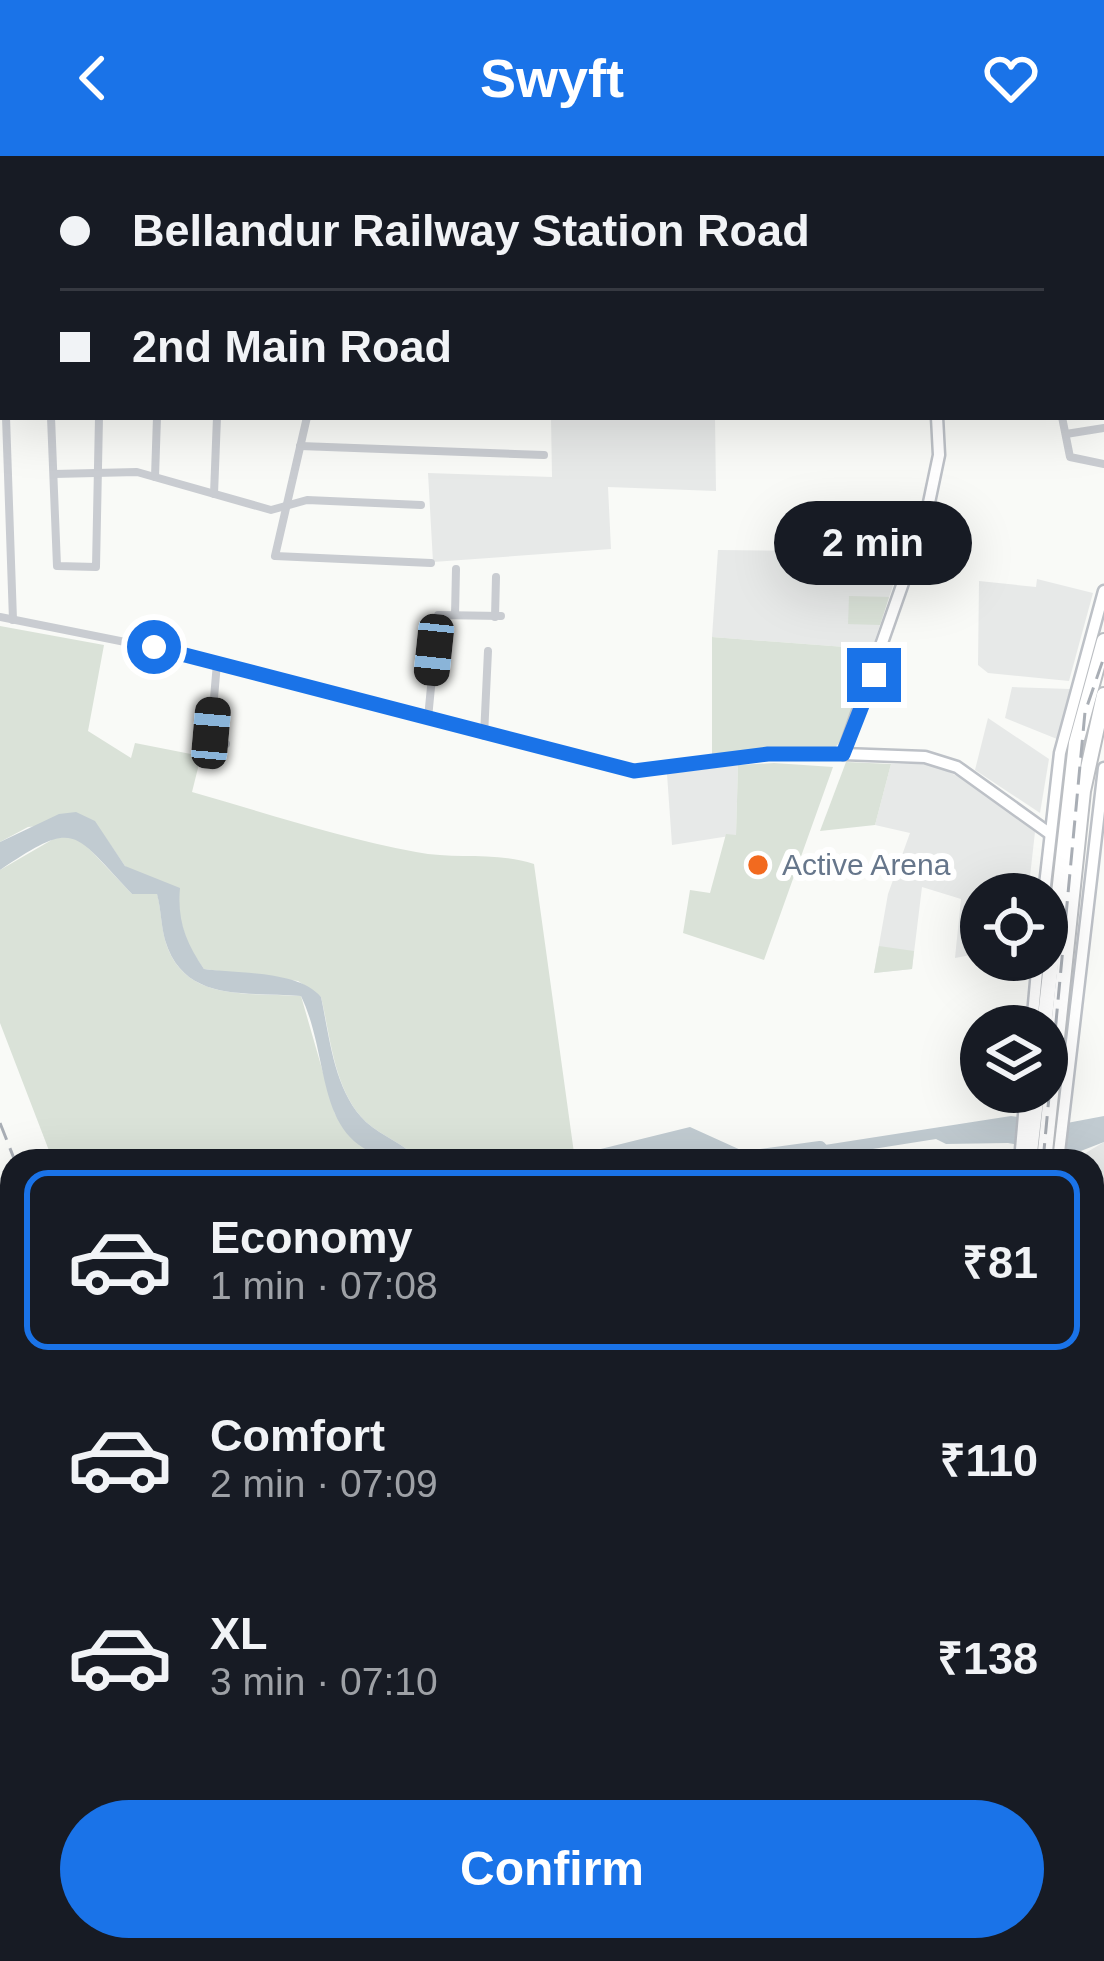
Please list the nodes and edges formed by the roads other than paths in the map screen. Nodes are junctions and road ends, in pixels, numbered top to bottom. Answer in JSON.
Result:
{"nodes":[{"id":1,"x":7,"y":420,"type":"edge"},
{"id":2,"x":51,"y":420,"type":"edge"},
{"id":3,"x":99,"y":420,"type":"edge"},
{"id":4,"x":158,"y":420,"type":"edge"},
{"id":5,"x":217,"y":420,"type":"edge"},
{"id":6,"x":306,"y":420,"type":"edge"},
{"id":7,"x":937,"y":420,"type":"edge"},
{"id":8,"x":1063,"y":420,"type":"edge"},
{"id":9,"x":1104,"y":428,"type":"edge"},
{"id":10,"x":1066,"y":434,"type":"junction"},
{"id":11,"x":300,"y":446,"type":"junction"},
{"id":12,"x":544,"y":455,"type":"dead end"},
{"id":13,"x":1104,"y":464,"type":"edge"},
{"id":14,"x":98,"y":471,"type":"junction"},
{"id":15,"x":54,"y":474,"type":"junction"},
{"id":16,"x":155,"y":477,"type":"junction"},
{"id":17,"x":214,"y":494,"type":"junction"},
{"id":18,"x":421,"y":505,"type":"dead end"},
{"id":19,"x":286,"y":506,"type":"junction"},
{"id":20,"x":430,"y":563,"type":"dead end"},
{"id":21,"x":456,"y":569,"type":"dead end"},
{"id":22,"x":496,"y":577,"type":"dead end"},
{"id":23,"x":1104,"y":591,"type":"edge"},
{"id":24,"x":455,"y":615,"type":"junction"},
{"id":25,"x":0,"y":617,"type":"edge"},
{"id":26,"x":13,"y":620,"type":"junction"},
{"id":27,"x":1104,"y":641,"type":"edge"},
{"id":28,"x":488,"y":651,"type":"dead end"},
{"id":29,"x":217,"y":663,"type":"junction"},
{"id":30,"x":1104,"y":695,"type":"edge"},
{"id":31,"x":428,"y":718,"type":"junction"},
{"id":32,"x":484,"y":736,"type":"junction"},
{"id":33,"x":226,"y":744,"type":"dead end"},
{"id":34,"x":847,"y":749,"type":"junction"},
{"id":35,"x":1104,"y":768,"type":"edge"},
{"id":36,"x":1049,"y":833,"type":"junction"},
{"id":37,"x":1046,"y":873,"type":"edge"},
{"id":38,"x":1074,"y":954,"type":"junction"},
{"id":39,"x":1046,"y":1005,"type":"edge"},
{"id":40,"x":1064,"y":1005,"type":"edge"},
{"id":41,"x":1043,"y":1113,"type":"edge"},
{"id":42,"x":1043,"y":1113,"type":"edge"},
{"id":43,"x":1032,"y":1149,"type":"edge"},
{"id":44,"x":1054,"y":1149,"type":"edge"}],
"edges":[{"from":1,"to":26,"type":"street"},
{"from":2,"to":15,"type":"street"},
{"from":3,"to":14,"type":"street"},
{"from":4,"to":16,"type":"street"},
{"from":5,"to":17,"type":"street"},
{"from":6,"to":11,"type":"street"},
{"from":7,"to":34,"type":"street"},
{"from":8,"to":10,"type":"street"},
{"from":9,"to":10,"type":"street"},
{"from":10,"to":13,"type":"street"},
{"from":11,"to":12,"type":"street"},
{"from":11,"to":19,"type":"street"},
{"from":14,"to":15,"type":"street"},
{"from":14,"to":15,"type":"street"},
{"from":14,"to":16,"type":"street"},
{"from":16,"to":17,"type":"street"},
{"from":17,"to":19,"type":"street"},
{"from":18,"to":19,"type":"street"},
{"from":19,"to":20,"type":"street"},
{"from":21,"to":24,"type":"street"},
{"from":22,"to":24,"type":"street"},
{"from":23,"to":36,"type":"street"},
{"from":24,"to":31,"type":"street"},
{"from":25,"to":26,"type":"street"},
{"from":26,"to":29,"type":"street"},
{"from":27,"to":39,"type":"highway"},
{"from":28,"to":32,"type":"street"},
{"from":29,"to":31,"type":"street"},
{"from":29,"to":33,"type":"street"},
{"from":30,"to":38,"type":"highway"},
{"from":31,"to":32,"type":"street"},
{"from":32,"to":34,"type":"street"},
{"from":34,"to":36,"type":"street"},
{"from":35,"to":38,"type":"street"},
{"from":36,"to":37,"type":"street"},
{"from":38,"to":40,"type":"highway"},
{"from":41,"to":43,"type":"highway"},
{"from":42,"to":44,"type":"street"}]}
